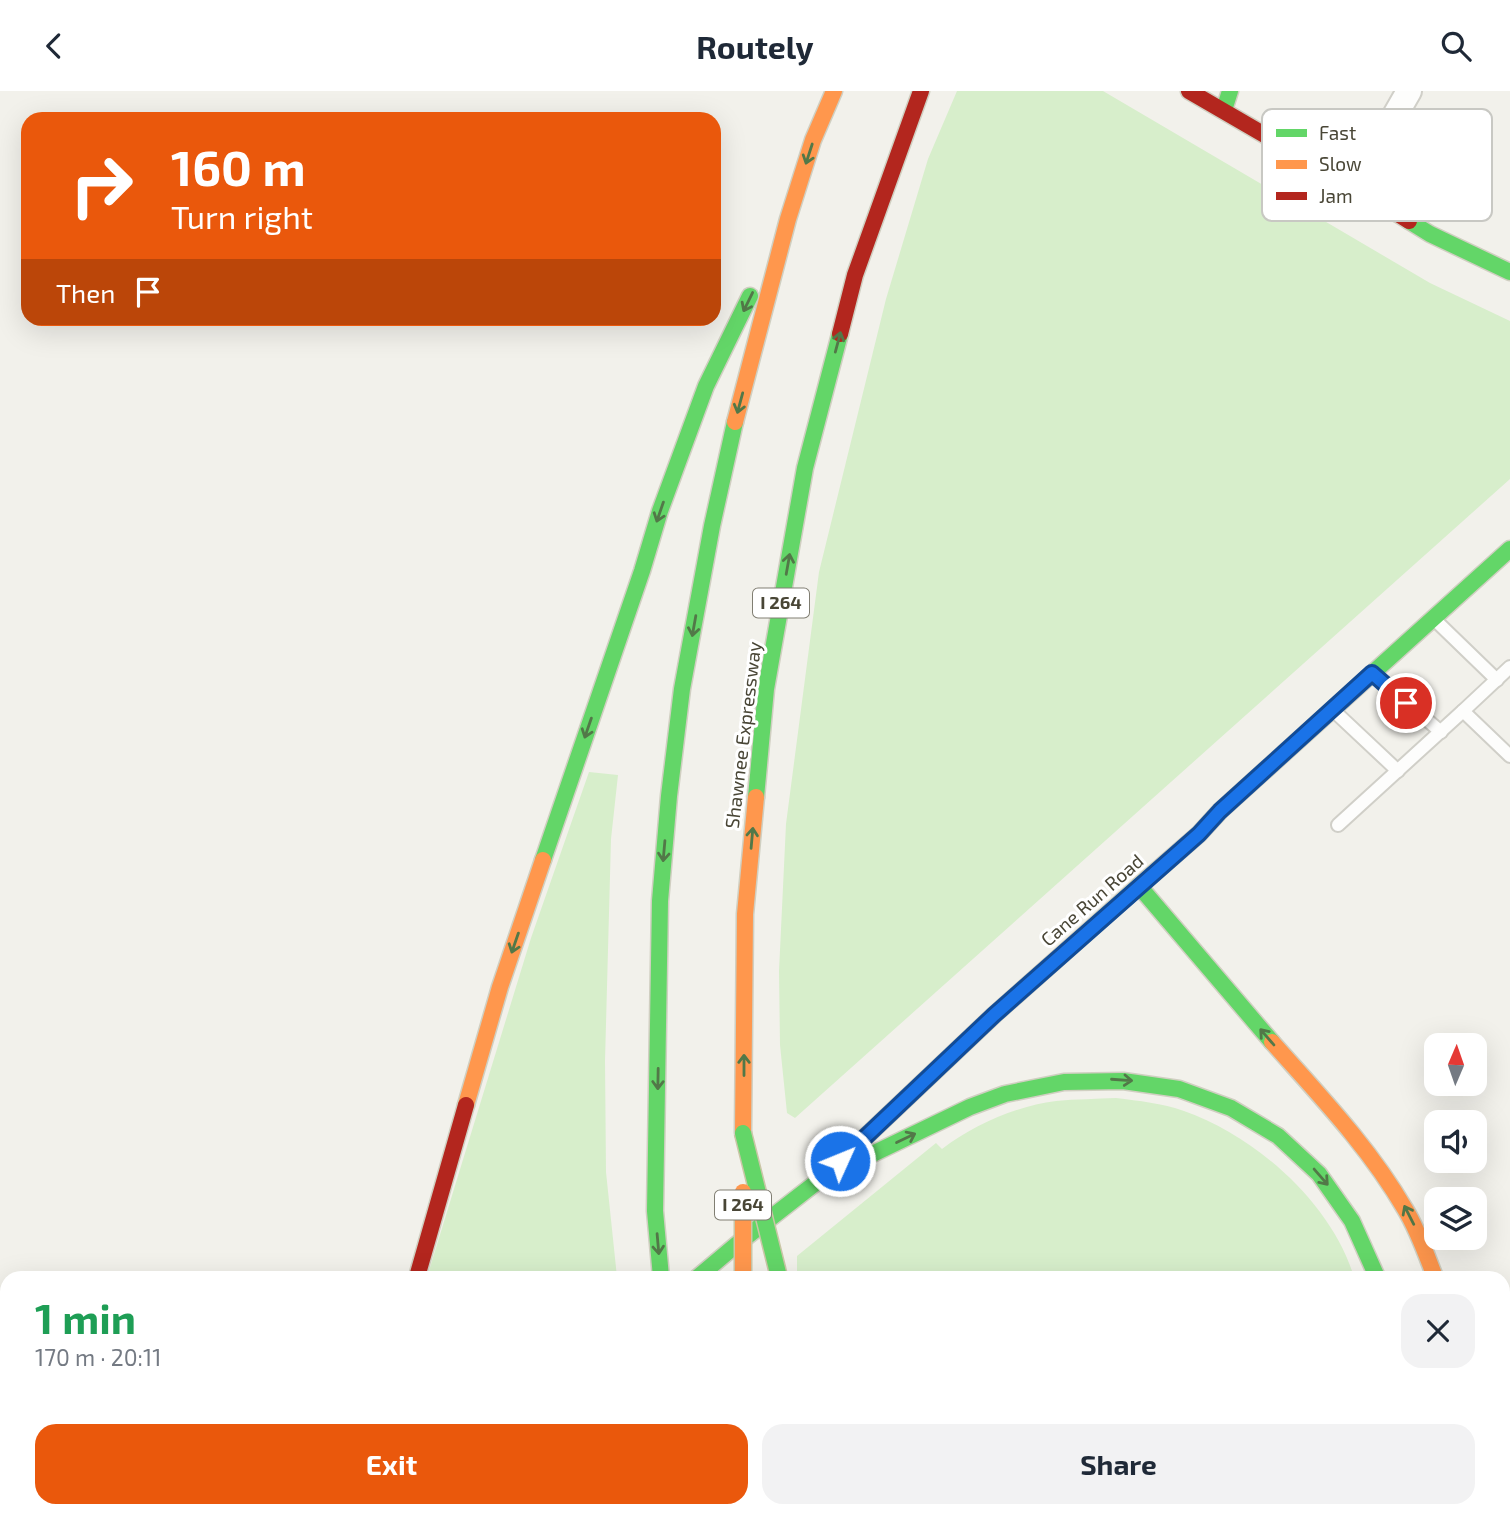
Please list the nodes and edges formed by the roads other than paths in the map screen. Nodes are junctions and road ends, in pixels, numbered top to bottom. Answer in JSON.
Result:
{"nodes":[{"id":1,"x":834,"y":91,"type":"edge"},
{"id":2,"x":921,"y":91,"type":"edge"},
{"id":3,"x":1189,"y":91,"type":"edge"},
{"id":4,"x":1230,"y":91,"type":"edge"},
{"id":5,"x":1409,"y":91,"type":"edge"},
{"id":6,"x":1399,"y":109,"type":"edge"},
{"id":7,"x":1224,"y":110,"type":"junction"},
{"id":8,"x":1262,"y":133,"type":"edge"},
{"id":9,"x":788,"y":219,"type":"junction"},
{"id":10,"x":1409,"y":221,"type":"edge"},
{"id":11,"x":1510,"y":272,"type":"edge"},
{"id":12,"x":1510,"y":549,"type":"edge"},
{"id":13,"x":1433,"y":619,"type":"junction"},
{"id":14,"x":1510,"y":667,"type":"edge"},
{"id":15,"x":1372,"y":673,"type":"junction"},
{"id":16,"x":1497,"y":680,"type":"junction"},
{"id":17,"x":1333,"y":709,"type":"junction"},
{"id":18,"x":1463,"y":711,"type":"junction"},
{"id":19,"x":1441,"y":732,"type":"junction"},
{"id":20,"x":1510,"y":756,"type":"edge"},
{"id":21,"x":1398,"y":771,"type":"junction"},
{"id":22,"x":1338,"y":825,"type":"dead end"},
{"id":23,"x":1139,"y":886,"type":"junction"},
{"id":24,"x":743,"y":1133,"type":"junction"},
{"id":25,"x":822,"y":1178,"type":"junction"},
{"id":26,"x":419,"y":1271,"type":"edge"},
{"id":27,"x":660,"y":1271,"type":"edge"},
{"id":28,"x":705,"y":1271,"type":"edge"},
{"id":29,"x":743,"y":1271,"type":"edge"},
{"id":30,"x":778,"y":1271,"type":"edge"},
{"id":31,"x":1375,"y":1271,"type":"edge"},
{"id":32,"x":1433,"y":1271,"type":"edge"}],
"edges":[{"from":1,"to":9,"type":"main road","one_way":true},
{"from":24,"to":2,"type":"main road","name":"Shawnee Expressway","number":"I 264","one_way":true},
{"from":3,"to":7,"type":"main road"},
{"from":4,"to":7,"type":"main road"},
{"from":5,"to":6,"type":"street"},
{"from":7,"to":8,"type":"main road"},
{"from":9,"to":26,"type":"main road","one_way":true},
{"from":9,"to":27,"type":"main road","one_way":true},
{"from":10,"to":11,"type":"main road"},
{"from":12,"to":13,"type":"main road","name":"Cane Run Road"},
{"from":13,"to":15,"type":"main road","name":"Cane Run Road"},
{"from":13,"to":16,"type":"lane"},
{"from":14,"to":16,"type":"lane"},
{"from":15,"to":17,"type":"main road","name":"Cane Run Road"},
{"from":15,"to":19,"type":"lane"},
{"from":16,"to":18,"type":"lane"},
{"from":17,"to":21,"type":"lane"},
{"from":17,"to":23,"type":"main road","name":"Cane Run Road"},
{"from":18,"to":19,"type":"lane"},
{"from":18,"to":20,"type":"lane"},
{"from":19,"to":21,"type":"lane"},
{"from":21,"to":22,"type":"lane"},
{"from":23,"to":25,"type":"main road","name":"Cane Run Road"},
{"from":32,"to":23,"type":"main road","one_way":true},
{"from":24,"to":29,"type":"main road","name":"Shawnee Expressway","number":"I 264","bridge":true},
{"from":24,"to":30,"type":"main road","bridge":true},
{"from":25,"to":28,"type":"main road","name":"Cane Run Road"},
{"from":25,"to":31,"type":"main road","one_way":true}]}
